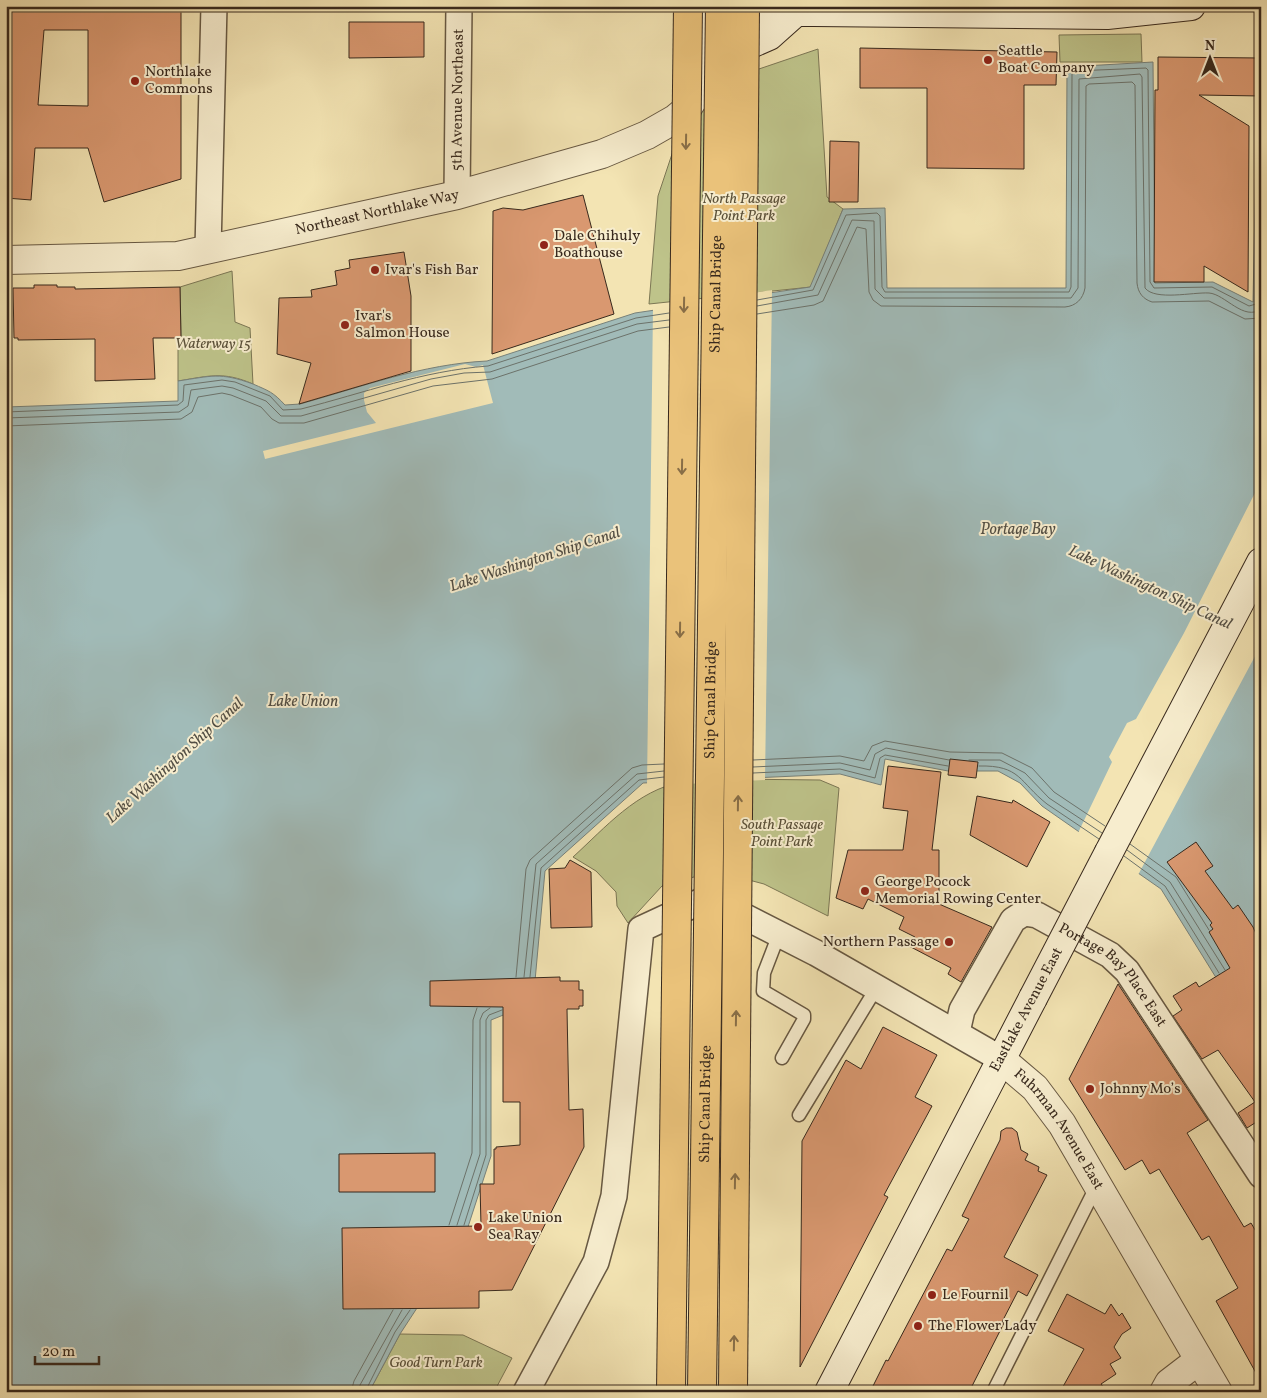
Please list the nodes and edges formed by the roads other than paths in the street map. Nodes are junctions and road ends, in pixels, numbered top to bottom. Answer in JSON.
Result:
{"nodes":[{"id":1,"x":214,"y":6,"type":"edge"},
{"id":2,"x":459,"y":6,"type":"edge"},
{"id":3,"x":745,"y":6,"type":"edge"},
{"id":4,"x":1191,"y":6,"type":"edge"},
{"id":5,"x":703,"y":7,"type":"edge"},
{"id":6,"x":793,"y":8,"type":"edge"},
{"id":7,"x":826,"y":8,"type":"edge"},
{"id":8,"x":1107,"y":11,"type":"edge"},
{"id":9,"x":703,"y":65,"type":"junction"},
{"id":10,"x":457,"y":195,"type":"junction"},
{"id":11,"x":208,"y":249,"type":"junction"},
{"id":12,"x":6,"y":260,"type":"edge"},
{"id":13,"x":1261,"y":562,"type":"edge"},
{"id":14,"x":779,"y":934,"type":"junction"},
{"id":15,"x":877,"y":987,"type":"junction"},
{"id":16,"x":957,"y":1032,"type":"junction"},
{"id":17,"x":782,"y":1058,"type":"dead end"},
{"id":18,"x":1001,"y":1059,"type":"junction"},
{"id":19,"x":799,"y":1115,"type":"dead end"},
{"id":20,"x":1261,"y":1175,"type":"edge"},
{"id":21,"x":1097,"y":1185,"type":"junction"},
{"id":22,"x":1199,"y":1360,"type":"junction"},
{"id":23,"x":526,"y":1392,"type":"edge"},
{"id":24,"x":670,"y":1392,"type":"edge"},
{"id":25,"x":702,"y":1392,"type":"edge"},
{"id":26,"x":733,"y":1392,"type":"edge"},
{"id":27,"x":828,"y":1392,"type":"edge"},
{"id":28,"x":993,"y":1392,"type":"edge"},
{"id":29,"x":1164,"y":1392,"type":"edge"},
{"id":30,"x":1218,"y":1392,"type":"edge"}],
"edges":[{"from":1,"to":11,"type":"street"},
{"from":2,"to":10,"type":"street","name":"5th Avenue Northeast"},
{"from":26,"to":3,"type":"highway","name":"Ship Canal Bridge","one_way":true,"bridge":true},
{"from":4,"to":8,"type":"main road"},
{"from":5,"to":6,"type":"main road"},
{"from":5,"to":9,"type":"main road","name":"Northeast Northlake Way"},
{"from":5,"to":24,"type":"highway","name":"Ship Canal Bridge","one_way":true,"bridge":true},
{"from":5,"to":25,"type":"highway","name":"Ship Canal Bridge","bridge":true},
{"from":6,"to":7,"type":"main road"},
{"from":6,"to":9,"type":"main road"},
{"from":7,"to":8,"type":"main road"},
{"from":9,"to":10,"type":"main road","name":"Northeast Northlake Way"},
{"from":10,"to":11,"type":"main road","name":"Northeast Northlake Way"},
{"from":11,"to":12,"type":"main road","name":"Northeast Northlake Way"},
{"from":13,"to":18,"type":"main road","name":"Eastlake Avenue East","bridge":true},
{"from":14,"to":15,"type":"street","name":"Fuhrman Avenue East"},
{"from":14,"to":17,"type":"lane"},
{"from":14,"to":23,"type":"street","name":"Fuhrman Avenue East"},
{"from":15,"to":16,"type":"street","name":"Fuhrman Avenue East"},
{"from":15,"to":19,"type":"lane"},
{"from":16,"to":18,"type":"street","name":"Fuhrman Avenue East"},
{"from":16,"to":20,"type":"street","name":"Portage Bay Place East"},
{"from":18,"to":21,"type":"main road","name":"Fuhrman Avenue East"},
{"from":18,"to":27,"type":"main road","name":"Eastlake Avenue East"},
{"from":21,"to":22,"type":"main road","name":"Fuhrman Avenue East"},
{"from":21,"to":28,"type":"lane"},
{"from":22,"to":29,"type":"main road"},
{"from":22,"to":30,"type":"main road","name":"Fuhrman Avenue East"}]}
